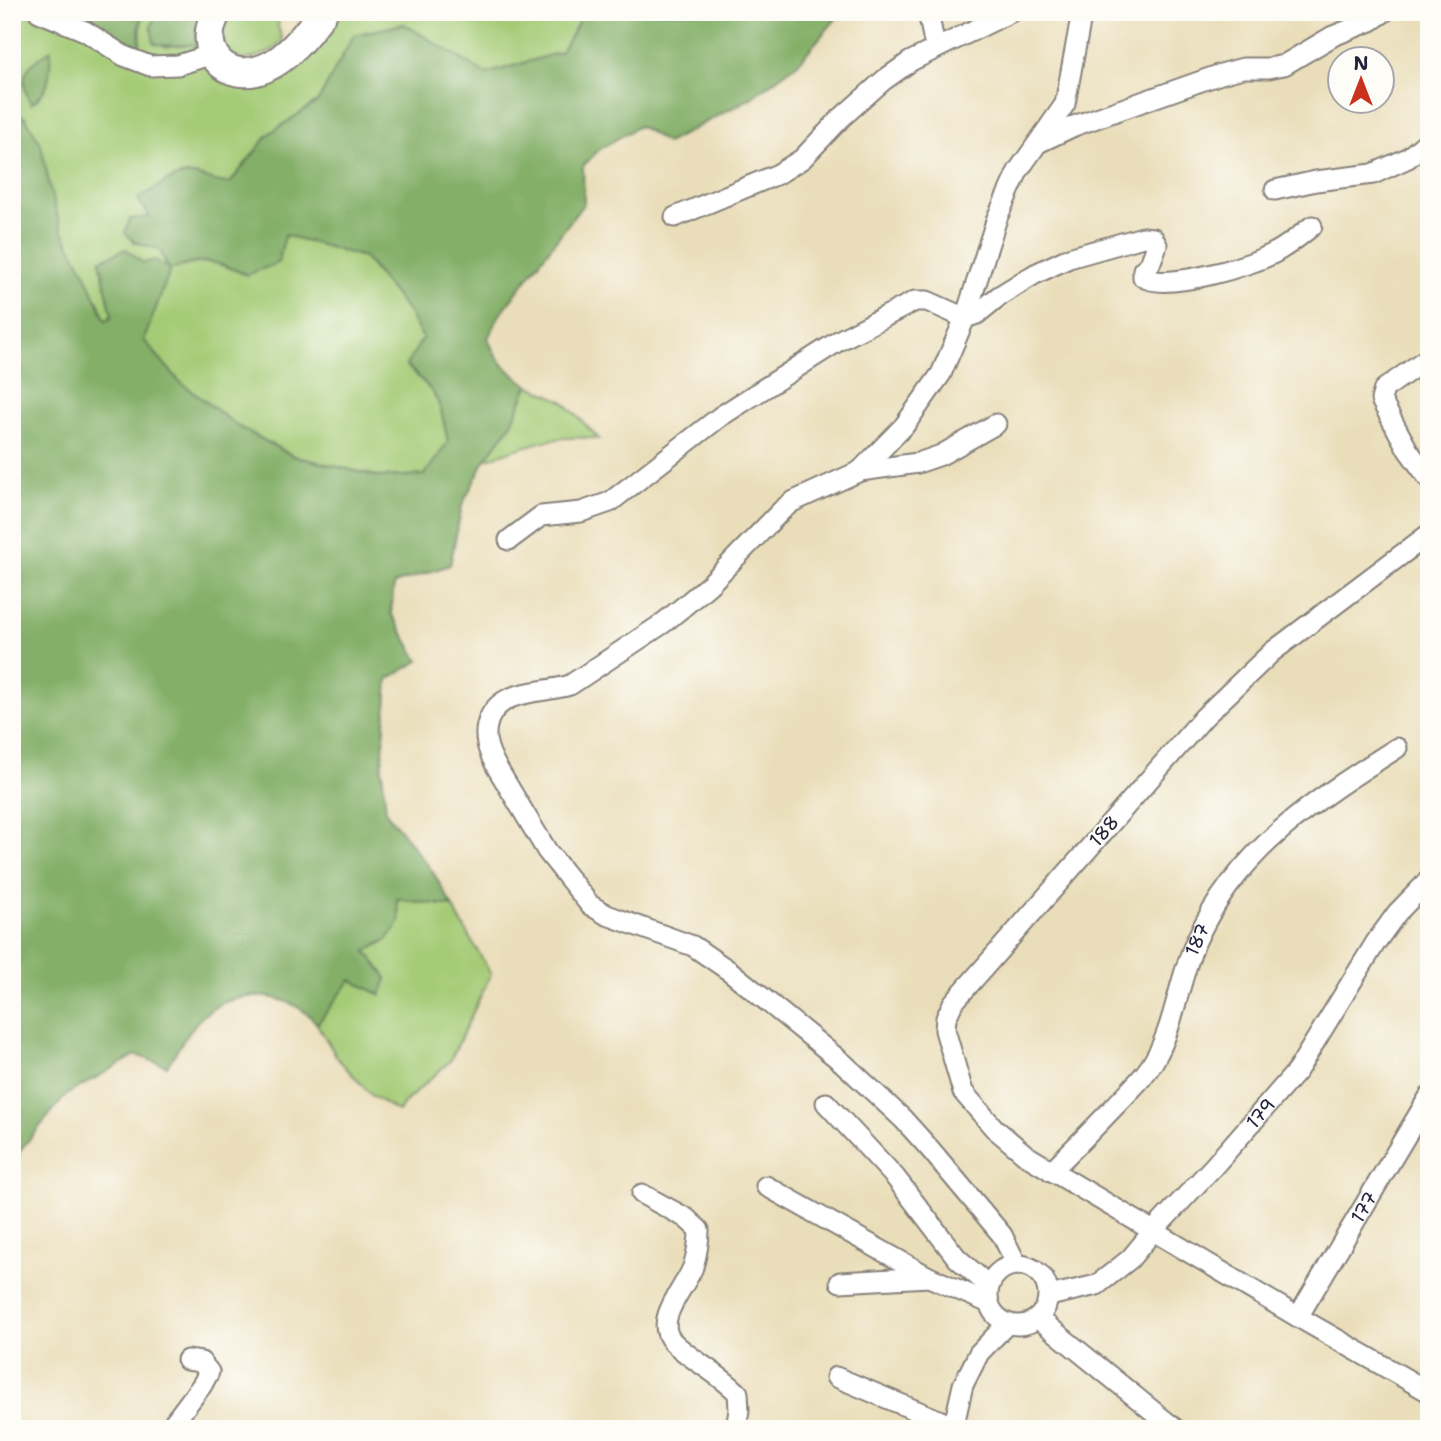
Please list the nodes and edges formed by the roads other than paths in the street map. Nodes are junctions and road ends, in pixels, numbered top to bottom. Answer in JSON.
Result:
{"nodes":[{"id":1,"x":39,"y":12,"type":"edge"},
{"id":2,"x":217,"y":12,"type":"edge"},
{"id":3,"x":323,"y":12,"type":"edge"},
{"id":4,"x":928,"y":12,"type":"edge"},
{"id":5,"x":1011,"y":12,"type":"edge"},
{"id":6,"x":1082,"y":12,"type":"edge"},
{"id":7,"x":1384,"y":12,"type":"edge"},
{"id":8,"x":935,"y":47,"type":"junction"},
{"id":9,"x":213,"y":54,"type":"junction"},
{"id":10,"x":1429,"y":140,"type":"edge"},
{"id":11,"x":1037,"y":143,"type":"junction"},
{"id":12,"x":1275,"y":190,"type":"dead end"},
{"id":13,"x":675,"y":217,"type":"dead end"},
{"id":14,"x":1312,"y":226,"type":"dead end"},
{"id":15,"x":965,"y":318,"type":"junction"},
{"id":16,"x":1429,"y":357,"type":"edge"},
{"id":17,"x":996,"y":424,"type":"dead end"},
{"id":18,"x":860,"y":471,"type":"junction"},
{"id":19,"x":1429,"y":480,"type":"edge"},
{"id":20,"x":1429,"y":534,"type":"edge"},
{"id":21,"x":509,"y":540,"type":"dead end"},
{"id":22,"x":1396,"y":748,"type":"dead end"},
{"id":23,"x":1429,"y":880,"type":"edge"},
{"id":24,"x":1429,"y":1097,"type":"edge"},
{"id":25,"x":826,"y":1103,"type":"dead end"},
{"id":26,"x":1051,"y":1171,"type":"junction"},
{"id":27,"x":766,"y":1186,"type":"dead end"},
{"id":28,"x":642,"y":1195,"type":"dead end"},
{"id":29,"x":1154,"y":1230,"type":"junction"},
{"id":30,"x":1017,"y":1265,"type":"junction"},
{"id":31,"x":929,"y":1277,"type":"junction"},
{"id":32,"x":840,"y":1282,"type":"dead end"},
{"id":33,"x":989,"y":1294,"type":"junction"},
{"id":34,"x":1049,"y":1296,"type":"junction"},
{"id":35,"x":1298,"y":1317,"type":"junction"},
{"id":36,"x":1038,"y":1318,"type":"junction"},
{"id":37,"x":1007,"y":1324,"type":"junction"},
{"id":38,"x":187,"y":1360,"type":"dead end"},
{"id":39,"x":836,"y":1377,"type":"dead end"},
{"id":40,"x":1429,"y":1392,"type":"edge"},
{"id":41,"x":953,"y":1428,"type":"edge"},
{"id":42,"x":169,"y":1429,"type":"edge"},
{"id":43,"x":736,"y":1429,"type":"edge"},
{"id":44,"x":1175,"y":1429,"type":"edge"}],
"edges":[{"from":1,"to":9,"type":"street"},
{"from":2,"to":9,"type":"main road"},
{"from":3,"to":9,"type":"main road"},
{"from":4,"to":8,"type":"street"},
{"from":5,"to":8,"type":"street"},
{"from":6,"to":11,"type":"street"},
{"from":7,"to":11,"type":"street"},
{"from":8,"to":13,"type":"street"},
{"from":10,"to":12,"type":"street"},
{"from":11,"to":15,"type":"street"},
{"from":14,"to":15,"type":"street"},
{"from":15,"to":18,"type":"street"},
{"from":15,"to":21,"type":"street"},
{"from":16,"to":19,"type":"street"},
{"from":17,"to":18,"type":"street"},
{"from":18,"to":30,"type":"street"},
{"from":20,"to":26,"type":"street","name":"188"},
{"from":22,"to":26,"type":"street","name":"187"},
{"from":23,"to":29,"type":"street","name":"179"},
{"from":24,"to":35,"type":"street","name":"177"},
{"from":25,"to":33,"type":"street"},
{"from":26,"to":29,"type":"street","name":"188"},
{"from":27,"to":31,"type":"street"},
{"from":28,"to":43,"type":"street"},
{"from":29,"to":34,"type":"street","name":"179"},
{"from":29,"to":35,"type":"street","name":"188"},
{"from":30,"to":33,"type":"street"},
{"from":30,"to":34,"type":"street"},
{"from":31,"to":32,"type":"street"},
{"from":31,"to":33,"type":"street"},
{"from":33,"to":37,"type":"street"},
{"from":34,"to":36,"type":"street"},
{"from":35,"to":40,"type":"street","name":"188"},
{"from":36,"to":37,"type":"street"},
{"from":36,"to":44,"type":"street"},
{"from":37,"to":41,"type":"street"},
{"from":38,"to":42,"type":"street"},
{"from":39,"to":41,"type":"street"}]}
